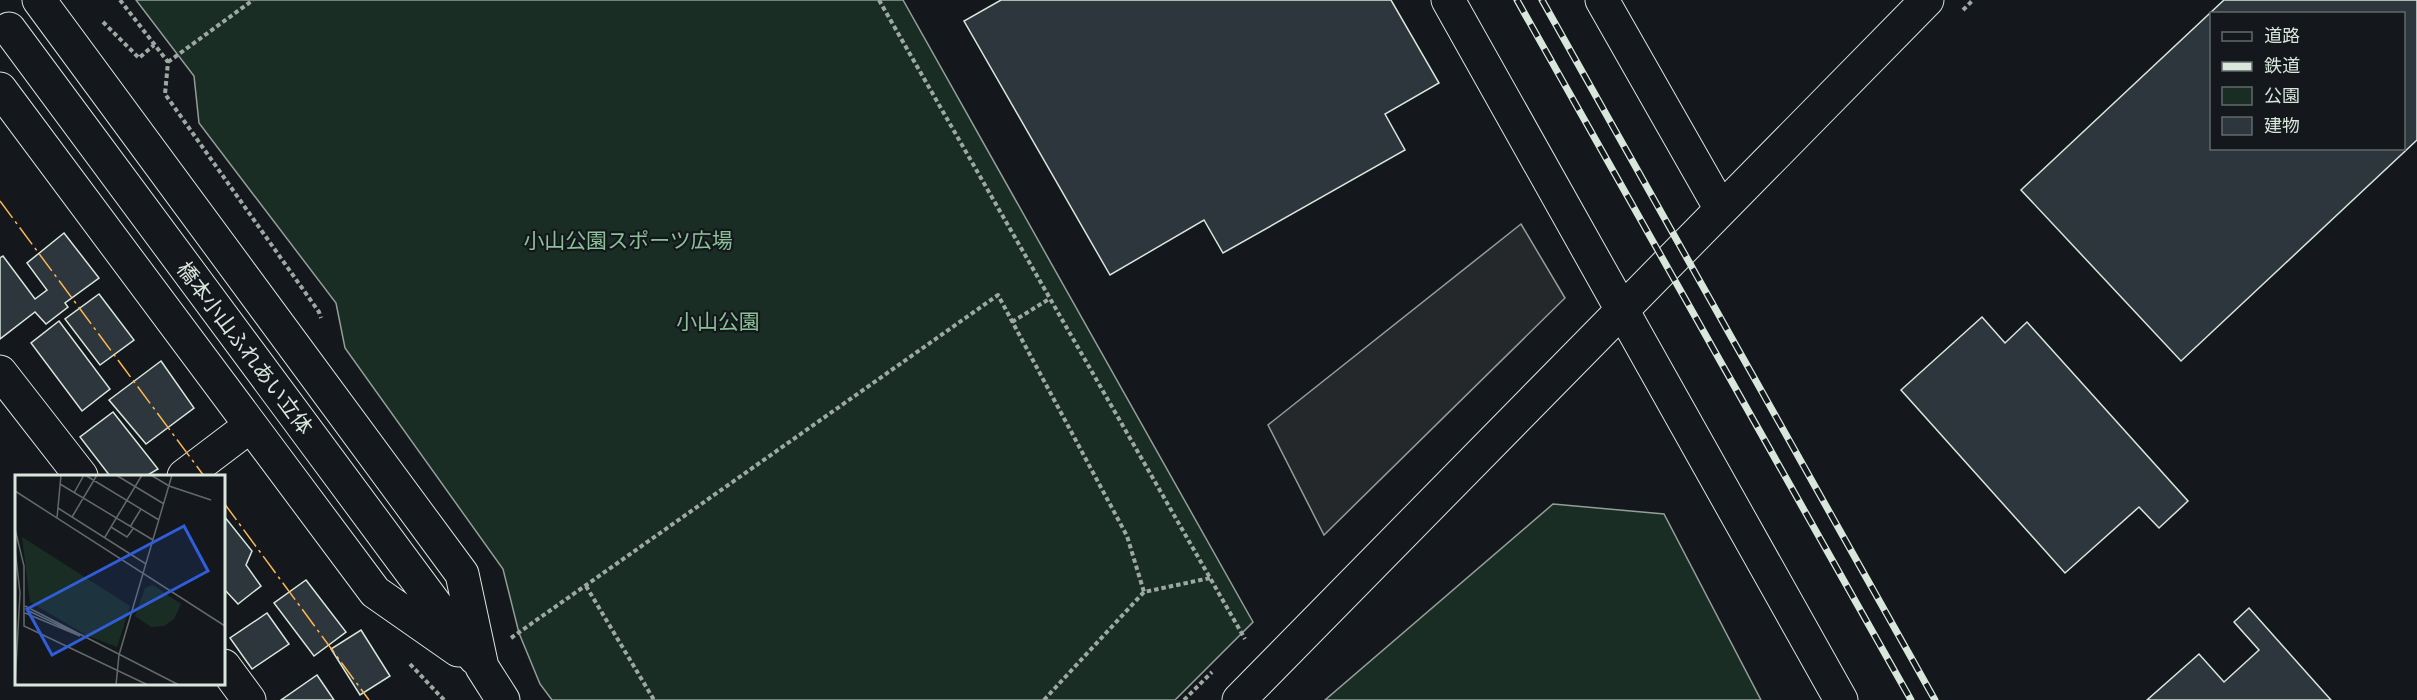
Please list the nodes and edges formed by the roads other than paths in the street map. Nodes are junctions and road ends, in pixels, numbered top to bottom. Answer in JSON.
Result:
{"nodes":[{"id":1,"x":39,"y":0,"type":"edge"},
{"id":2,"x":1448,"y":0,"type":"edge"},
{"id":3,"x":1602,"y":0,"type":"edge"},
{"id":4,"x":1927,"y":0,"type":"edge"},
{"id":5,"x":9,"y":29,"type":"dead end"},
{"id":6,"x":0,"y":89,"type":"edge"},
{"id":7,"x":1721,"y":209,"type":"junction"},
{"id":8,"x":1622,"y":312,"type":"junction"},
{"id":9,"x":0,"y":372,"type":"edge"},
{"id":10,"x":250,"y":426,"type":"junction"},
{"id":11,"x":79,"y":475,"type":"edge"},
{"id":12,"x":187,"y":475,"type":"edge"},
{"id":13,"x":225,"y":667,"type":"edge"},
{"id":14,"x":482,"y":667,"type":"junction"},
{"id":15,"x":249,"y":700,"type":"edge"},
{"id":16,"x":503,"y":700,"type":"edge"},
{"id":17,"x":1239,"y":700,"type":"edge"},
{"id":18,"x":1841,"y":700,"type":"edge"}],
"edges":[{"from":1,"to":14,"type":"street"},
{"from":2,"to":8,"type":"street"},
{"from":3,"to":7,"type":"street"},
{"from":4,"to":7,"type":"street"},
{"from":5,"to":14,"type":"street","name":"橋本小山ふれあい立体"},
{"from":6,"to":10,"type":"street"},
{"from":7,"to":8,"type":"street"},
{"from":8,"to":17,"type":"street"},
{"from":8,"to":18,"type":"street"},
{"from":9,"to":11,"type":"street"},
{"from":10,"to":12,"type":"street"},
{"from":10,"to":14,"type":"street"},
{"from":13,"to":15,"type":"street"},
{"from":14,"to":16,"type":"street","name":"橋本小山ふれあい立体"}]}
